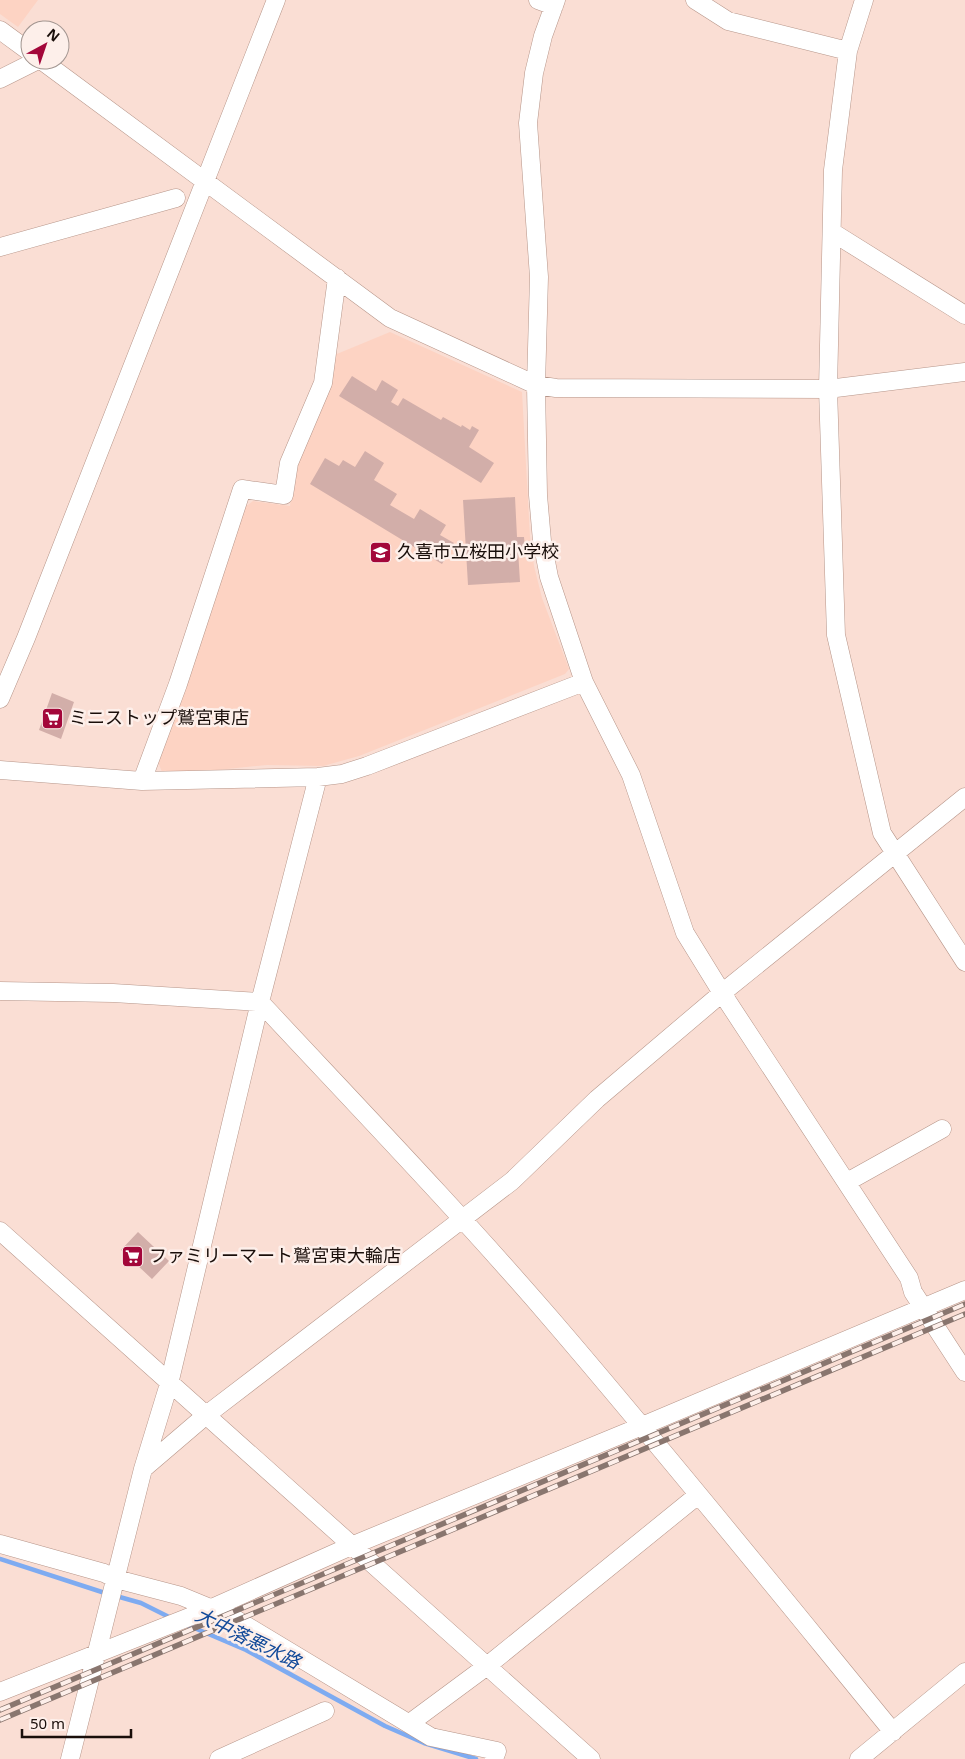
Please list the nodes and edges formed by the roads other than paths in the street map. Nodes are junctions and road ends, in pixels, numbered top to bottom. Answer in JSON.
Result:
{"nodes":[{"id":1,"x":276,"y":0,"type":"edge"},
{"id":2,"x":695,"y":0,"type":"edge"},
{"id":3,"x":864,"y":0,"type":"edge"},
{"id":4,"x":550,"y":2,"type":"edge"},
{"id":5,"x":0,"y":30,"type":"edge"},
{"id":6,"x":20,"y":45,"type":"edge"},
{"id":7,"x":848,"y":51,"type":"junction"},
{"id":8,"x":20,"y":70,"type":"edge"},
{"id":9,"x":54,"y":70,"type":"edge"},
{"id":10,"x":0,"y":79,"type":"edge"},
{"id":11,"x":205,"y":181,"type":"junction"},
{"id":12,"x":176,"y":198,"type":"dead end"},
{"id":13,"x":832,"y":232,"type":"junction"},
{"id":14,"x":0,"y":247,"type":"edge"},
{"id":15,"x":337,"y":278,"type":"junction"},
{"id":16,"x":965,"y":315,"type":"edge"},
{"id":17,"x":965,"y":372,"type":"edge"},
{"id":18,"x":536,"y":385,"type":"junction"},
{"id":19,"x":828,"y":389,"type":"junction"},
{"id":20,"x":584,"y":682,"type":"junction"},
{"id":21,"x":0,"y":699,"type":"edge"},
{"id":22,"x":0,"y":770,"type":"edge"},
{"id":23,"x":318,"y":778,"type":"junction"},
{"id":24,"x":142,"y":781,"type":"junction"},
{"id":25,"x":965,"y":797,"type":"edge"},
{"id":26,"x":896,"y":853,"type":"junction"},
{"id":27,"x":965,"y":962,"type":"edge"},
{"id":28,"x":0,"y":991,"type":"edge"},
{"id":29,"x":722,"y":993,"type":"junction"},
{"id":30,"x":260,"y":1002,"type":"junction"},
{"id":31,"x":942,"y":1129,"type":"dead end"},
{"id":32,"x":847,"y":1182,"type":"junction"},
{"id":33,"x":462,"y":1218,"type":"junction"},
{"id":34,"x":0,"y":1231,"type":"edge"},
{"id":35,"x":965,"y":1290,"type":"edge"},
{"id":36,"x":923,"y":1306,"type":"junction"},
{"id":37,"x":965,"y":1372,"type":"edge"},
{"id":38,"x":169,"y":1384,"type":"junction"},
{"id":39,"x":205,"y":1416,"type":"junction"},
{"id":40,"x":642,"y":1426,"type":"junction"},
{"id":41,"x":143,"y":1469,"type":"junction"},
{"id":42,"x":698,"y":1495,"type":"junction"},
{"id":43,"x":0,"y":1544,"type":"edge"},
{"id":44,"x":351,"y":1546,"type":"junction"},
{"id":45,"x":115,"y":1583,"type":"junction"},
{"id":46,"x":207,"y":1610,"type":"junction"},
{"id":47,"x":97,"y":1652,"type":"junction"},
{"id":48,"x":487,"y":1666,"type":"junction"},
{"id":49,"x":965,"y":1672,"type":"edge"},
{"id":50,"x":0,"y":1692,"type":"edge"},
{"id":51,"x":325,"y":1711,"type":"dead end"},
{"id":52,"x":410,"y":1723,"type":"junction"},
{"id":53,"x":893,"y":1732,"type":"junction"},
{"id":54,"x":494,"y":1757,"type":"edge"},
{"id":55,"x":70,"y":1759,"type":"edge"},
{"id":56,"x":218,"y":1759,"type":"edge"},
{"id":57,"x":591,"y":1759,"type":"edge"},
{"id":58,"x":859,"y":1759,"type":"edge"}],
"edges":[{"from":1,"to":11,"type":"street"},
{"from":2,"to":7,"type":"street"},
{"from":3,"to":7,"type":"street"},
{"from":4,"to":18,"type":"street"},
{"from":5,"to":6,"type":"street"},
{"from":7,"to":13,"type":"street"},
{"from":8,"to":10,"type":"street"},
{"from":9,"to":11,"type":"street"},
{"from":11,"to":15,"type":"street"},
{"from":11,"to":21,"type":"street"},
{"from":12,"to":14,"type":"street"},
{"from":13,"to":16,"type":"street"},
{"from":13,"to":19,"type":"street"},
{"from":15,"to":18,"type":"street"},
{"from":15,"to":24,"type":"street"},
{"from":17,"to":19,"type":"street"},
{"from":18,"to":19,"type":"street"},
{"from":18,"to":20,"type":"street"},
{"from":19,"to":26,"type":"street"},
{"from":20,"to":23,"type":"street"},
{"from":20,"to":29,"type":"street"},
{"from":22,"to":24,"type":"street"},
{"from":23,"to":24,"type":"street"},
{"from":23,"to":30,"type":"street"},
{"from":25,"to":26,"type":"street"},
{"from":26,"to":27,"type":"street"},
{"from":26,"to":29,"type":"street"},
{"from":28,"to":30,"type":"street"},
{"from":29,"to":32,"type":"street"},
{"from":29,"to":33,"type":"street"},
{"from":30,"to":33,"type":"street"},
{"from":30,"to":38,"type":"street"},
{"from":31,"to":32,"type":"street"},
{"from":32,"to":36,"type":"street"},
{"from":33,"to":39,"type":"street"},
{"from":33,"to":40,"type":"street"},
{"from":34,"to":38,"type":"street"},
{"from":35,"to":36,"type":"street"},
{"from":36,"to":37,"type":"street"},
{"from":36,"to":40,"type":"street"},
{"from":38,"to":39,"type":"street"},
{"from":38,"to":41,"type":"street"},
{"from":39,"to":41,"type":"street"},
{"from":39,"to":44,"type":"street"},
{"from":40,"to":42,"type":"street"},
{"from":40,"to":44,"type":"street"},
{"from":41,"to":45,"type":"street"},
{"from":42,"to":48,"type":"street"},
{"from":42,"to":53,"type":"street"},
{"from":43,"to":45,"type":"street"},
{"from":44,"to":46,"type":"street"},
{"from":44,"to":48,"type":"street"},
{"from":45,"to":46,"type":"street"},
{"from":45,"to":47,"type":"street"},
{"from":46,"to":47,"type":"street"},
{"from":46,"to":52,"type":"street"},
{"from":47,"to":50,"type":"street"},
{"from":47,"to":55,"type":"street"},
{"from":48,"to":52,"type":"street"},
{"from":48,"to":57,"type":"street"},
{"from":49,"to":53,"type":"street"},
{"from":51,"to":56,"type":"street"},
{"from":52,"to":54,"type":"street"},
{"from":53,"to":58,"type":"street"}]}
